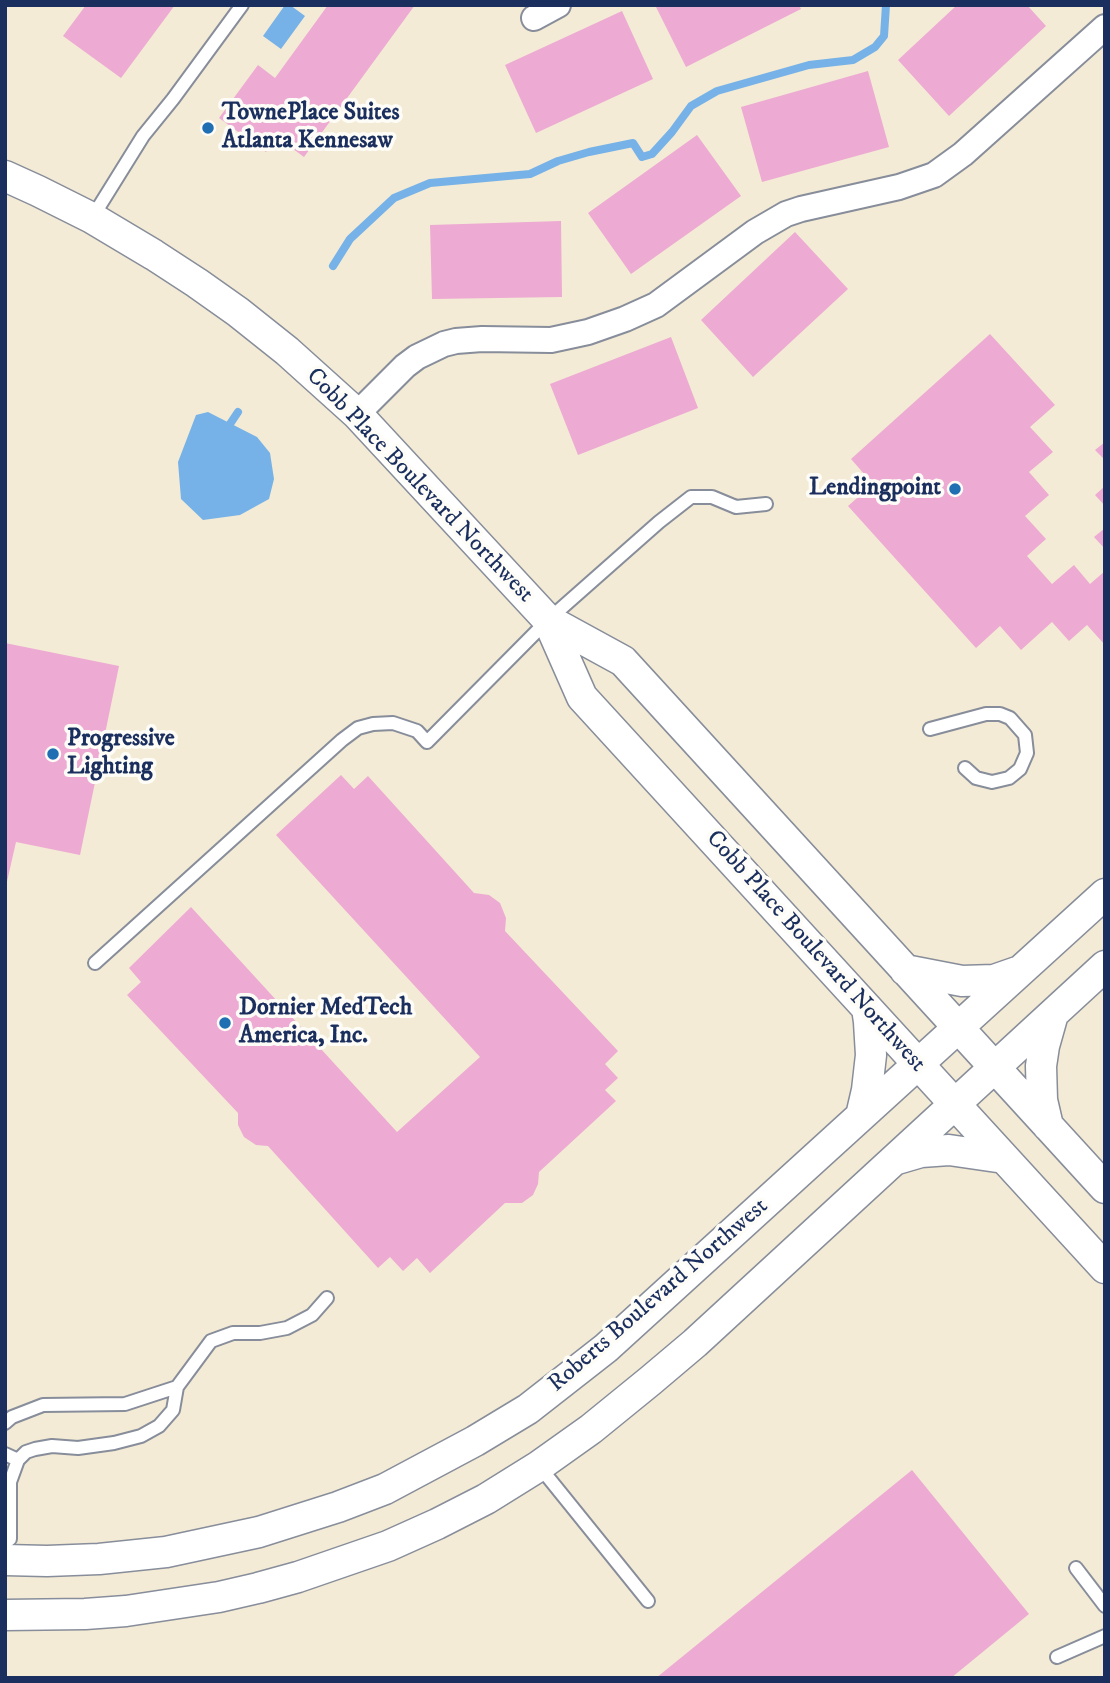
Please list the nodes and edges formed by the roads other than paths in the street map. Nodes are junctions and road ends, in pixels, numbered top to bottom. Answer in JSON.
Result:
{"nodes":[{"id":1,"x":242,"y":5,"type":"edge"},
{"id":2,"x":558,"y":5,"type":"edge"},
{"id":3,"x":534,"y":18,"type":"dead end"},
{"id":4,"x":1105,"y":27,"type":"edge"},
{"id":5,"x":5,"y":176,"type":"edge"},
{"id":6,"x":92,"y":218,"type":"junction"},
{"id":7,"x":357,"y":414,"type":"junction"},
{"id":8,"x":766,"y":504,"type":"dead end"},
{"id":9,"x":548,"y":620,"type":"junction"},
{"id":10,"x":930,"y":729,"type":"dead end"},
{"id":11,"x":965,"y":768,"type":"dead end"},
{"id":12,"x":1105,"y":894,"type":"edge"},
{"id":13,"x":94,"y":963,"type":"dead end"},
{"id":14,"x":1105,"y":966,"type":"edge"},
{"id":15,"x":905,"y":970,"type":"junction"},
{"id":16,"x":1020,"y":971,"type":"junction"},
{"id":17,"x":867,"y":1008,"type":"junction"},
{"id":18,"x":1053,"y":1013,"type":"junction"},
{"id":19,"x":958,"y":1027,"type":"junction"},
{"id":20,"x":918,"y":1064,"type":"junction"},
{"id":21,"x":995,"y":1068,"type":"junction"},
{"id":22,"x":955,"y":1104,"type":"junction"},
{"id":23,"x":860,"y":1116,"type":"junction"},
{"id":24,"x":1049,"y":1126,"type":"junction"},
{"id":25,"x":1004,"y":1158,"type":"junction"},
{"id":26,"x":893,"y":1160,"type":"junction"},
{"id":27,"x":1105,"y":1188,"type":"edge"},
{"id":28,"x":1105,"y":1268,"type":"edge"},
{"id":29,"x":327,"y":1298,"type":"dead end"},
{"id":30,"x":177,"y":1387,"type":"junction"},
{"id":31,"x":5,"y":1423,"type":"edge"},
{"id":32,"x":5,"y":1454,"type":"edge"},
{"id":33,"x":18,"y":1460,"type":"junction"},
{"id":34,"x":539,"y":1466,"type":"junction"},
{"id":35,"x":5,"y":1543,"type":"edge"},
{"id":36,"x":5,"y":1560,"type":"edge"},
{"id":37,"x":1076,"y":1568,"type":"dead end"},
{"id":38,"x":648,"y":1601,"type":"dead end"},
{"id":39,"x":1105,"y":1606,"type":"edge"},
{"id":40,"x":5,"y":1615,"type":"edge"},
{"id":41,"x":1105,"y":1636,"type":"edge"},
{"id":42,"x":1057,"y":1657,"type":"dead end"}],
"edges":[{"from":1,"to":6,"type":"lane"},
{"from":2,"to":3,"type":"street"},
{"from":4,"to":7,"type":"street"},
{"from":5,"to":6,"type":"street","name":"Cobb Place Boulevard Northwest"},
{"from":6,"to":7,"type":"street","name":"Cobb Place Boulevard Northwest"},
{"from":7,"to":9,"type":"street","name":"Cobb Place Boulevard Northwest"},
{"from":8,"to":9,"type":"lane"},
{"from":9,"to":13,"type":"lane"},
{"from":9,"to":15,"type":"street","name":"Cobb Place Boulevard Northwest"},
{"from":9,"to":17,"type":"street","name":"Cobb Place Boulevard Northwest"},
{"from":10,"to":11,"type":"lane"},
{"from":12,"to":16,"type":"street","name":"Roberts Boulevard Northwest"},
{"from":14,"to":18,"type":"street"},
{"from":15,"to":16,"type":"street"},
{"from":15,"to":19,"type":"street","name":"Cobb Place Boulevard Northwest"},
{"from":16,"to":19,"type":"street","name":"Roberts Boulevard Northwest"},
{"from":17,"to":20,"type":"street","name":"Cobb Place Boulevard Northwest"},
{"from":17,"to":23,"type":"street"},
{"from":18,"to":21,"type":"street"},
{"from":18,"to":24,"type":"street"},
{"from":19,"to":20,"type":"street","name":"Roberts Boulevard Northwest"},
{"from":19,"to":21,"type":"street","name":"Cobb Place Boulevard Northwest"},
{"from":20,"to":22,"type":"street","name":"Cobb Place Boulevard Northwest"},
{"from":20,"to":23,"type":"street","name":"Roberts Boulevard Northwest"},
{"from":21,"to":22,"type":"street"},
{"from":21,"to":24,"type":"street","name":"Cobb Place Boulevard Northwest"},
{"from":22,"to":25,"type":"street","name":"Cobb Place Boulevard Northwest"},
{"from":22,"to":26,"type":"street"},
{"from":23,"to":36,"type":"street","name":"Roberts Boulevard Northwest"},
{"from":24,"to":27,"type":"street","name":"Cobb Place Boulevard Northwest"},
{"from":25,"to":26,"type":"street"},
{"from":25,"to":28,"type":"street","name":"Cobb Place Boulevard Northwest"},
{"from":26,"to":34,"type":"street"},
{"from":29,"to":30,"type":"lane"},
{"from":30,"to":31,"type":"lane"},
{"from":30,"to":33,"type":"lane"},
{"from":32,"to":33,"type":"lane"},
{"from":33,"to":35,"type":"lane"},
{"from":34,"to":38,"type":"lane"},
{"from":34,"to":40,"type":"street"},
{"from":37,"to":39,"type":"lane"},
{"from":41,"to":42,"type":"lane"}]}
